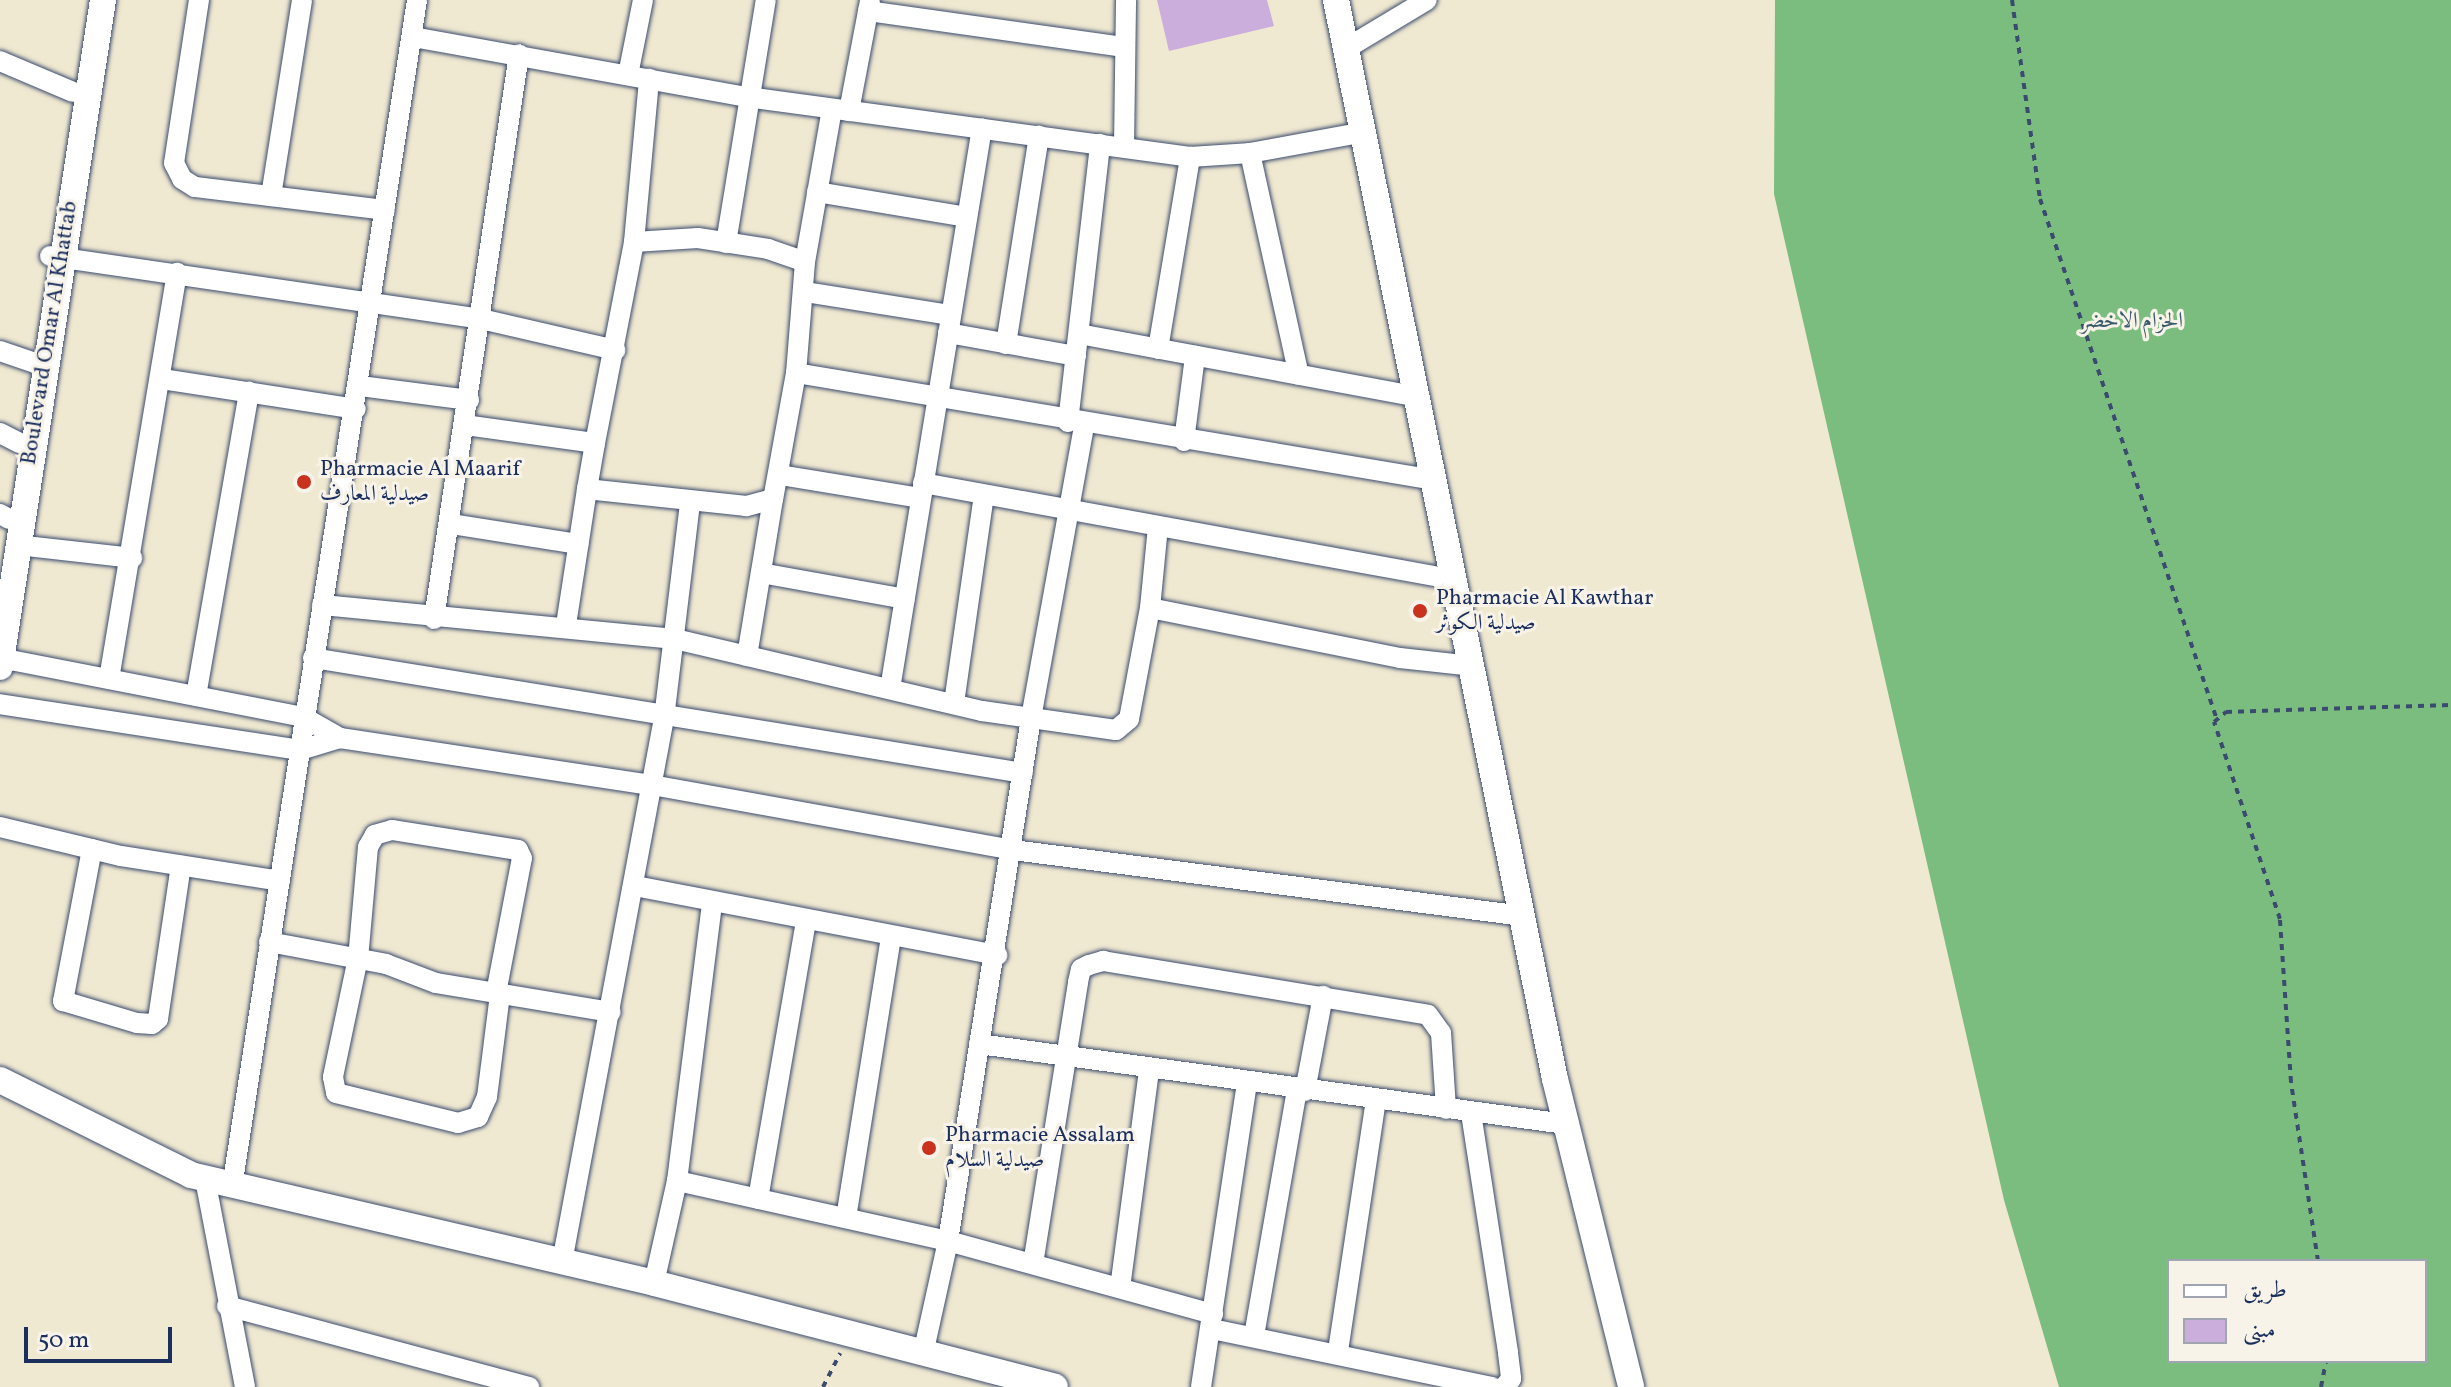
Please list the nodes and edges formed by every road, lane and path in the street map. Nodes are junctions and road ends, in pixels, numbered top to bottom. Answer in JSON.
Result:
{"nodes":[{"id":1,"x":89,"y":0,"type":"edge"},
{"id":2,"x":103,"y":0,"type":"edge"},
{"id":3,"x":199,"y":0,"type":"edge"},
{"id":4,"x":302,"y":0,"type":"edge"},
{"id":5,"x":417,"y":0,"type":"edge"},
{"id":6,"x":643,"y":0,"type":"edge"},
{"id":7,"x":766,"y":0,"type":"edge"},
{"id":8,"x":1126,"y":0,"type":"edge"},
{"id":9,"x":1336,"y":0,"type":"edge"},
{"id":10,"x":1427,"y":0,"type":"edge"},
{"id":11,"x":2012,"y":0,"type":"edge"},
{"id":12,"x":869,"y":6,"type":"edge"},
{"id":13,"x":413,"y":37,"type":"junction"},
{"id":14,"x":1123,"y":47,"type":"junction"},
{"id":15,"x":1347,"y":48,"type":"junction"},
{"id":16,"x":519,"y":54,"type":"junction"},
{"id":17,"x":1,"y":63,"type":"edge"},
{"id":18,"x":628,"y":75,"type":"junction"},
{"id":19,"x":649,"y":79,"type":"junction"},
{"id":20,"x":73,"y":92,"type":"junction"},
{"id":21,"x":747,"y":97,"type":"junction"},
{"id":22,"x":841,"y":110,"type":"junction"},
{"id":23,"x":982,"y":128,"type":"junction"},
{"id":24,"x":1364,"y":132,"type":"junction"},
{"id":25,"x":1039,"y":136,"type":"junction"},
{"id":26,"x":1100,"y":144,"type":"junction"},
{"id":27,"x":1124,"y":147,"type":"junction"},
{"id":28,"x":1250,"y":153,"type":"junction"},
{"id":29,"x":1190,"y":157,"type":"junction"},
{"id":30,"x":817,"y":192,"type":"junction"},
{"id":31,"x":271,"y":196,"type":"junction"},
{"id":32,"x":385,"y":210,"type":"junction"},
{"id":33,"x":967,"y":217,"type":"junction"},
{"id":34,"x":634,"y":242,"type":"junction"},
{"id":35,"x":726,"y":243,"type":"junction"},
{"id":36,"x":56,"y":257,"type":"junction"},
{"id":37,"x":805,"y":262,"type":"junction"},
{"id":38,"x":177,"y":273,"type":"junction"},
{"id":39,"x":805,"y":292,"type":"junction"},
{"id":40,"x":372,"y":304,"type":"junction"},
{"id":41,"x":481,"y":319,"type":"junction"},
{"id":42,"x":949,"y":324,"type":"junction"},
{"id":43,"x":1079,"y":334,"type":"junction"},
{"id":44,"x":1006,"y":344,"type":"junction"},
{"id":45,"x":1158,"y":349,"type":"junction"},
{"id":46,"x":615,"y":350,"type":"junction"},
{"id":47,"x":0,"y":351,"type":"edge"},
{"id":48,"x":1076,"y":356,"type":"junction"},
{"id":49,"x":1195,"y":356,"type":"junction"},
{"id":50,"x":32,"y":362,"type":"junction"},
{"id":51,"x":796,"y":373,"type":"junction"},
{"id":52,"x":1299,"y":375,"type":"junction"},
{"id":53,"x":162,"y":379,"type":"junction"},
{"id":54,"x":360,"y":386,"type":"junction"},
{"id":55,"x":249,"y":392,"type":"junction"},
{"id":56,"x":1418,"y":397,"type":"junction"},
{"id":57,"x":937,"y":399,"type":"junction"},
{"id":58,"x":469,"y":400,"type":"junction"},
{"id":59,"x":356,"y":409,"type":"junction"},
{"id":60,"x":1076,"y":423,"type":"junction"},
{"id":61,"x":465,"y":425,"type":"junction"},
{"id":62,"x":10,"y":438,"type":"edge"},
{"id":63,"x":1184,"y":441,"type":"junction"},
{"id":64,"x":595,"y":443,"type":"junction"},
{"id":65,"x":780,"y":475,"type":"junction"},
{"id":66,"x":1435,"y":480,"type":"junction"},
{"id":67,"x":587,"y":489,"type":"junction"},
{"id":68,"x":922,"y":491,"type":"junction"},
{"id":69,"x":984,"y":495,"type":"junction"},
{"id":70,"x":773,"y":499,"type":"junction"},
{"id":71,"x":690,"y":502,"type":"junction"},
{"id":72,"x":1066,"y":511,"type":"junction"},
{"id":73,"x":5,"y":516,"type":"edge"},
{"id":74,"x":451,"y":524,"type":"junction"},
{"id":75,"x":1158,"y":527,"type":"junction"},
{"id":76,"x":578,"y":544,"type":"junction"},
{"id":77,"x":17,"y":545,"type":"junction"},
{"id":78,"x":132,"y":558,"type":"junction"},
{"id":79,"x":761,"y":573,"type":"junction"},
{"id":80,"x":0,"y":577,"type":"edge"},
{"id":81,"x":1456,"y":580,"type":"junction"},
{"id":82,"x":905,"y":599,"type":"junction"},
{"id":83,"x":322,"y":605,"type":"junction"},
{"id":84,"x":1150,"y":608,"type":"junction"},
{"id":85,"x":434,"y":619,"type":"junction"},
{"id":86,"x":566,"y":625,"type":"junction"},
{"id":87,"x":675,"y":639,"type":"junction"},
{"id":88,"x":747,"y":656,"type":"junction"},
{"id":89,"x":313,"y":658,"type":"junction"},
{"id":90,"x":0,"y":661,"type":"edge"},
{"id":91,"x":1472,"y":666,"type":"junction"},
{"id":92,"x":109,"y":679,"type":"junction"},
{"id":93,"x":890,"y":689,"type":"junction"},
{"id":94,"x":196,"y":696,"type":"junction"},
{"id":95,"x":954,"y":703,"type":"junction"},
{"id":96,"x":0,"y":704,"type":"edge"},
{"id":97,"x":2451,"y":705,"type":"edge"},
{"id":98,"x":303,"y":717,"type":"junction"},
{"id":99,"x":2216,"y":717,"type":"junction"},
{"id":100,"x":664,"y":718,"type":"junction"},
{"id":101,"x":1031,"y":718,"type":"junction"},
{"id":102,"x":340,"y":738,"type":"junction"},
{"id":103,"x":300,"y":750,"type":"junction"},
{"id":104,"x":1023,"y":773,"type":"junction"},
{"id":105,"x":652,"y":785,"type":"junction"},
{"id":106,"x":0,"y":827,"type":"edge"},
{"id":107,"x":92,"y":849,"type":"junction"},
{"id":108,"x":1013,"y":850,"type":"junction"},
{"id":109,"x":181,"y":866,"type":"junction"},
{"id":110,"x":280,"y":881,"type":"junction"},
{"id":111,"x":635,"y":886,"type":"junction"},
{"id":112,"x":712,"y":904,"type":"junction"},
{"id":113,"x":1523,"y":916,"type":"junction"},
{"id":114,"x":806,"y":920,"type":"junction"},
{"id":115,"x":891,"y":937,"type":"junction"},
{"id":116,"x":269,"y":942,"type":"junction"},
{"id":117,"x":997,"y":955,"type":"junction"},
{"id":118,"x":358,"y":958,"type":"junction"},
{"id":119,"x":498,"y":994,"type":"junction"},
{"id":120,"x":1323,"y":996,"type":"junction"},
{"id":121,"x":611,"y":1012,"type":"junction"},
{"id":122,"x":979,"y":1044,"type":"junction"},
{"id":123,"x":1069,"y":1060,"type":"junction"},
{"id":124,"x":1149,"y":1070,"type":"junction"},
{"id":125,"x":1,"y":1078,"type":"edge"},
{"id":126,"x":1247,"y":1084,"type":"junction"},
{"id":127,"x":1301,"y":1090,"type":"junction"},
{"id":128,"x":1376,"y":1100,"type":"junction"},
{"id":129,"x":1446,"y":1109,"type":"junction"},
{"id":130,"x":1471,"y":1113,"type":"junction"},
{"id":131,"x":1565,"y":1124,"type":"junction"},
{"id":132,"x":205,"y":1179,"type":"junction"},
{"id":133,"x":677,"y":1181,"type":"junction"},
{"id":134,"x":232,"y":1187,"type":"junction"},
{"id":135,"x":758,"y":1199,"type":"junction"},
{"id":136,"x":846,"y":1218,"type":"junction"},
{"id":137,"x":948,"y":1241,"type":"junction"},
{"id":138,"x":2318,"y":1259,"type":"edge"},
{"id":139,"x":562,"y":1262,"type":"junction"},
{"id":140,"x":1033,"y":1264,"type":"junction"},
{"id":141,"x":654,"y":1283,"type":"junction"},
{"id":142,"x":1120,"y":1288,"type":"junction"},
{"id":143,"x":227,"y":1306,"type":"junction"},
{"id":144,"x":1212,"y":1321,"type":"junction"},
{"id":145,"x":848,"y":1336,"type":"junction"},
{"id":146,"x":1254,"y":1336,"type":"junction"},
{"id":147,"x":1338,"y":1351,"type":"junction"},
{"id":148,"x":923,"y":1354,"type":"junction"},
{"id":149,"x":2326,"y":1363,"type":"edge"},
{"id":150,"x":245,"y":1387,"type":"edge"},
{"id":151,"x":529,"y":1387,"type":"edge"},
{"id":152,"x":823,"y":1387,"type":"edge"},
{"id":153,"x":1055,"y":1387,"type":"edge"},
{"id":154,"x":1201,"y":1387,"type":"edge"},
{"id":155,"x":1492,"y":1387,"type":"edge"},
{"id":156,"x":1504,"y":1387,"type":"edge"},
{"id":157,"x":1631,"y":1387,"type":"edge"},
{"id":158,"x":2321,"y":1387,"type":"edge"}],
"edges":[{"from":1,"to":20,"type":"street","name":"Boulevard Omar Al Khattab"},
{"from":2,"to":36,"type":"street","name":"Boulevard Omar Al Khattab"},
{"from":3,"to":31,"type":"street"},
{"from":4,"to":31,"type":"street"},
{"from":5,"to":13,"type":"street"},
{"from":6,"to":18,"type":"street"},
{"from":7,"to":21,"type":"street"},
{"from":8,"to":14,"type":"street"},
{"from":9,"to":15,"type":"street"},
{"from":10,"to":15,"type":"street"},
{"from":11,"to":99,"type":"path"},
{"from":12,"to":14,"type":"street"},
{"from":12,"to":22,"type":"street"},
{"from":13,"to":16,"type":"street"},
{"from":13,"to":32,"type":"street"},
{"from":14,"to":27,"type":"street"},
{"from":15,"to":24,"type":"street"},
{"from":16,"to":18,"type":"street"},
{"from":16,"to":41,"type":"street"},
{"from":17,"to":20,"type":"street"},
{"from":18,"to":19,"type":"street"},
{"from":19,"to":21,"type":"street"},
{"from":19,"to":34,"type":"street"},
{"from":20,"to":36,"type":"street","name":"Boulevard Omar Al Khattab"},
{"from":21,"to":22,"type":"street"},
{"from":21,"to":35,"type":"street"},
{"from":22,"to":23,"type":"street"},
{"from":22,"to":30,"type":"street"},
{"from":23,"to":25,"type":"street"},
{"from":23,"to":33,"type":"street"},
{"from":24,"to":28,"type":"street"},
{"from":24,"to":56,"type":"street"},
{"from":25,"to":26,"type":"street"},
{"from":25,"to":44,"type":"street"},
{"from":26,"to":27,"type":"street"},
{"from":26,"to":43,"type":"street"},
{"from":27,"to":29,"type":"street"},
{"from":28,"to":29,"type":"street"},
{"from":28,"to":52,"type":"street"},
{"from":29,"to":45,"type":"street"},
{"from":30,"to":33,"type":"street"},
{"from":30,"to":37,"type":"street"},
{"from":31,"to":32,"type":"street"},
{"from":32,"to":40,"type":"street"},
{"from":33,"to":42,"type":"street"},
{"from":34,"to":35,"type":"street"},
{"from":34,"to":46,"type":"street"},
{"from":35,"to":37,"type":"street"},
{"from":36,"to":38,"type":"street"},
{"from":36,"to":50,"type":"street","name":"Boulevard Omar Al Khattab"},
{"from":36,"to":77,"type":"street","name":"Boulevard Omar Al Khattab"},
{"from":37,"to":39,"type":"street"},
{"from":38,"to":40,"type":"street"},
{"from":38,"to":53,"type":"street"},
{"from":39,"to":42,"type":"street"},
{"from":39,"to":51,"type":"street"},
{"from":40,"to":41,"type":"street"},
{"from":40,"to":54,"type":"street"},
{"from":41,"to":46,"type":"street"},
{"from":41,"to":58,"type":"street"},
{"from":42,"to":44,"type":"street"},
{"from":42,"to":57,"type":"street"},
{"from":43,"to":45,"type":"street"},
{"from":43,"to":48,"type":"street"},
{"from":44,"to":48,"type":"street"},
{"from":45,"to":49,"type":"street"},
{"from":46,"to":64,"type":"street"},
{"from":47,"to":50,"type":"street"},
{"from":48,"to":60,"type":"street"},
{"from":49,"to":52,"type":"street"},
{"from":49,"to":63,"type":"street"},
{"from":50,"to":62,"type":"street","name":"Boulevard Omar Al Khattab"},
{"from":51,"to":57,"type":"street"},
{"from":51,"to":65,"type":"street"},
{"from":52,"to":56,"type":"street"},
{"from":53,"to":55,"type":"street"},
{"from":53,"to":78,"type":"street"},
{"from":54,"to":58,"type":"street"},
{"from":54,"to":59,"type":"street"},
{"from":55,"to":59,"type":"street"},
{"from":55,"to":94,"type":"street"},
{"from":56,"to":66,"type":"street"},
{"from":57,"to":60,"type":"street"},
{"from":57,"to":68,"type":"street"},
{"from":58,"to":61,"type":"street"},
{"from":59,"to":83,"type":"street"},
{"from":60,"to":63,"type":"street"},
{"from":60,"to":72,"type":"street"},
{"from":61,"to":64,"type":"street"},
{"from":61,"to":74,"type":"street"},
{"from":62,"to":73,"type":"street","name":"Boulevard Omar Al Khattab"},
{"from":63,"to":66,"type":"street"},
{"from":64,"to":67,"type":"street"},
{"from":65,"to":68,"type":"street"},
{"from":65,"to":70,"type":"street"},
{"from":66,"to":81,"type":"street"},
{"from":67,"to":71,"type":"street"},
{"from":67,"to":76,"type":"street"},
{"from":68,"to":69,"type":"street"},
{"from":68,"to":82,"type":"street"},
{"from":69,"to":72,"type":"street"},
{"from":69,"to":95,"type":"street"},
{"from":70,"to":71,"type":"street"},
{"from":70,"to":79,"type":"street"},
{"from":71,"to":87,"type":"street"},
{"from":72,"to":75,"type":"street"},
{"from":72,"to":101,"type":"street"},
{"from":73,"to":80,"type":"street","name":"Boulevard Omar Al Khattab"},
{"from":74,"to":76,"type":"street"},
{"from":74,"to":85,"type":"street"},
{"from":75,"to":81,"type":"street"},
{"from":75,"to":84,"type":"street"},
{"from":76,"to":86,"type":"street"},
{"from":77,"to":78,"type":"street"},
{"from":77,"to":90,"type":"street","name":"Boulevard Omar Al Khattab"},
{"from":78,"to":92,"type":"street"},
{"from":79,"to":82,"type":"street"},
{"from":79,"to":88,"type":"street"},
{"from":81,"to":91,"type":"street"},
{"from":82,"to":93,"type":"street"},
{"from":83,"to":85,"type":"street"},
{"from":83,"to":89,"type":"street"},
{"from":84,"to":91,"type":"street"},
{"from":84,"to":101,"type":"street"},
{"from":85,"to":86,"type":"street"},
{"from":86,"to":87,"type":"street"},
{"from":87,"to":88,"type":"street"},
{"from":87,"to":100,"type":"street"},
{"from":88,"to":93,"type":"street"},
{"from":89,"to":98,"type":"street"},
{"from":89,"to":100,"type":"street"},
{"from":90,"to":92,"type":"street"},
{"from":91,"to":113,"type":"street"},
{"from":92,"to":94,"type":"street"},
{"from":93,"to":95,"type":"street"},
{"from":94,"to":98,"type":"street"},
{"from":95,"to":101,"type":"street"},
{"from":96,"to":103,"type":"street"},
{"from":97,"to":99,"type":"path"},
{"from":98,"to":102,"type":"street"},
{"from":98,"to":103,"type":"street"},
{"from":99,"to":138,"type":"path"},
{"from":100,"to":104,"type":"street"},
{"from":100,"to":105,"type":"street"},
{"from":101,"to":104,"type":"street"},
{"from":102,"to":103,"type":"street"},
{"from":102,"to":105,"type":"street"},
{"from":103,"to":110,"type":"street"},
{"from":104,"to":108,"type":"street"},
{"from":105,"to":108,"type":"street"},
{"from":105,"to":111,"type":"street"},
{"from":106,"to":107,"type":"street"},
{"from":107,"to":109,"type":"street"},
{"from":107,"to":109,"type":"street"},
{"from":108,"to":113,"type":"street"},
{"from":108,"to":117,"type":"street"},
{"from":109,"to":110,"type":"street"},
{"from":110,"to":116,"type":"street"},
{"from":111,"to":112,"type":"street"},
{"from":111,"to":121,"type":"street"},
{"from":112,"to":114,"type":"street"},
{"from":112,"to":133,"type":"street"},
{"from":113,"to":131,"type":"street"},
{"from":114,"to":115,"type":"street"},
{"from":114,"to":135,"type":"street"},
{"from":115,"to":117,"type":"street"},
{"from":115,"to":136,"type":"street"},
{"from":116,"to":118,"type":"street"},
{"from":116,"to":134,"type":"street"},
{"from":117,"to":122,"type":"street"},
{"from":118,"to":119,"type":"street"},
{"from":118,"to":119,"type":"street"},
{"from":118,"to":119,"type":"street"},
{"from":119,"to":121,"type":"street"},
{"from":120,"to":123,"type":"street"},
{"from":120,"to":127,"type":"street"},
{"from":120,"to":129,"type":"street"},
{"from":121,"to":139,"type":"street"},
{"from":122,"to":123,"type":"street"},
{"from":122,"to":137,"type":"street"},
{"from":123,"to":124,"type":"street"},
{"from":123,"to":140,"type":"street"},
{"from":124,"to":126,"type":"street"},
{"from":124,"to":142,"type":"street"},
{"from":125,"to":132,"type":"street"},
{"from":126,"to":127,"type":"street"},
{"from":126,"to":144,"type":"street"},
{"from":127,"to":128,"type":"street"},
{"from":127,"to":146,"type":"street"},
{"from":128,"to":129,"type":"street"},
{"from":128,"to":147,"type":"street"},
{"from":129,"to":130,"type":"street"},
{"from":130,"to":131,"type":"street"},
{"from":130,"to":156,"type":"street"},
{"from":131,"to":157,"type":"street"},
{"from":132,"to":134,"type":"street"},
{"from":132,"to":143,"type":"street"},
{"from":133,"to":135,"type":"street"},
{"from":133,"to":141,"type":"street"},
{"from":134,"to":139,"type":"street"},
{"from":135,"to":136,"type":"street"},
{"from":136,"to":137,"type":"street"},
{"from":137,"to":140,"type":"street"},
{"from":137,"to":148,"type":"street"},
{"from":139,"to":141,"type":"street"},
{"from":140,"to":142,"type":"street"},
{"from":141,"to":145,"type":"street"},
{"from":142,"to":144,"type":"street"},
{"from":143,"to":150,"type":"street"},
{"from":143,"to":151,"type":"street"},
{"from":144,"to":146,"type":"street"},
{"from":144,"to":154,"type":"street"},
{"from":145,"to":148,"type":"street"},
{"from":145,"to":152,"type":"path"},
{"from":146,"to":147,"type":"street"},
{"from":147,"to":155,"type":"street"},
{"from":148,"to":153,"type":"street"},
{"from":149,"to":158,"type":"path"}]}
